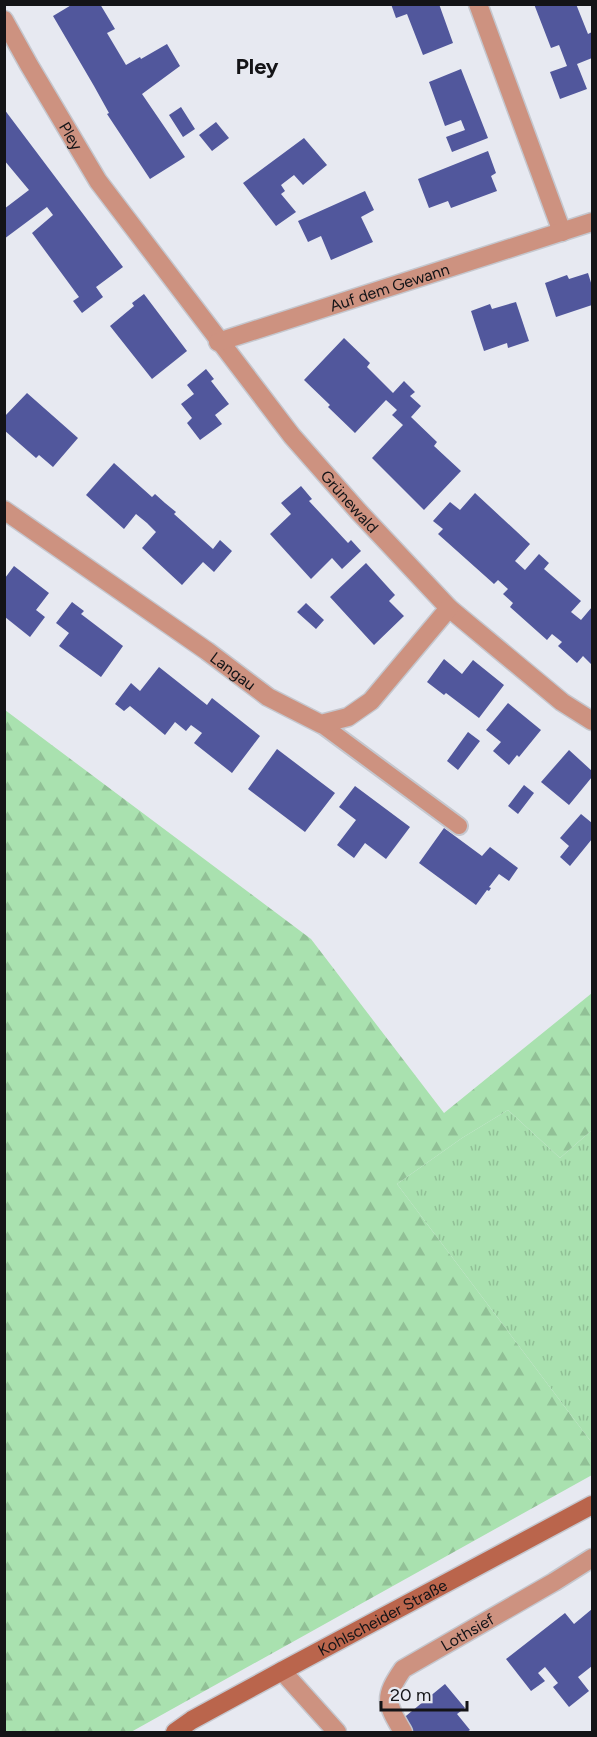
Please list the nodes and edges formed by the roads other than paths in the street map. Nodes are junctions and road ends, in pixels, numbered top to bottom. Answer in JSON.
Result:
{"nodes":[{"id":1,"x":478,"y":4,"type":"edge"},
{"id":2,"x":4,"y":20,"type":"edge"},
{"id":3,"x":592,"y":222,"type":"edge"},
{"id":4,"x":562,"y":232,"type":"junction"},
{"id":5,"x":144,"y":245,"type":"joint"},
{"id":6,"x":218,"y":342,"type":"junction"},
{"id":7,"x":4,"y":510,"type":"edge"},
{"id":8,"x":449,"y":608,"type":"junction"},
{"id":9,"x":592,"y":721,"type":"edge"},
{"id":10,"x":321,"y":724,"type":"junction"},
{"id":11,"x":459,"y":826,"type":"dead end"},
{"id":12,"x":592,"y":1506,"type":"edge"},
{"id":13,"x":592,"y":1558,"type":"edge"},
{"id":14,"x":282,"y":1671,"type":"junction"},
{"id":15,"x":175,"y":1732,"type":"edge"},
{"id":16,"x":337,"y":1732,"type":"edge"},
{"id":17,"x":403,"y":1732,"type":"edge"}],
"edges":[{"from":1,"to":4,"type":"street"},
{"from":2,"to":5,"type":"street","name":"Pley"},
{"from":3,"to":4,"type":"street","name":"Auf dem Gewann"},
{"from":4,"to":6,"type":"street","name":"Auf dem Gewann"},
{"from":5,"to":6,"type":"street","name":"Grünewald"},
{"from":6,"to":8,"type":"street","name":"Grünewald"},
{"from":7,"to":10,"type":"street","name":"Langau"},
{"from":8,"to":9,"type":"street","name":"Grünewald"},
{"from":8,"to":10,"type":"street"},
{"from":10,"to":11,"type":"lane"},
{"from":12,"to":14,"type":"street","name":"Kohlscheider Straße"},
{"from":13,"to":17,"type":"street","name":"Lothsief"},
{"from":14,"to":15,"type":"street","name":"Kohlscheider Straße"},
{"from":14,"to":16,"type":"street"}]}
